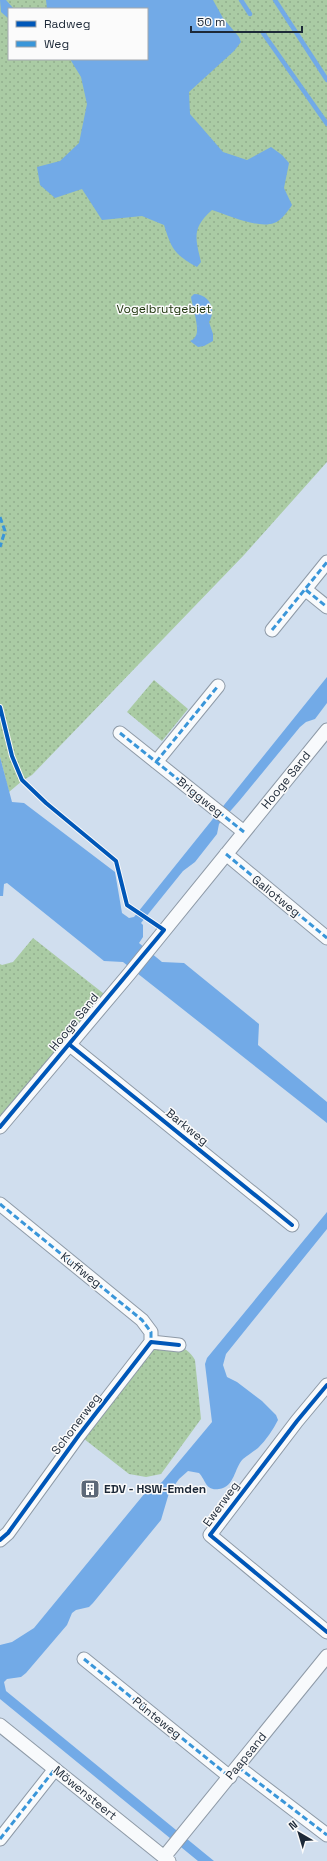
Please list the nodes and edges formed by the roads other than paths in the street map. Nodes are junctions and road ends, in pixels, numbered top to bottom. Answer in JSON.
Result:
{"nodes":[{"id":1,"x":327,"y":562,"type":"edge"},
{"id":2,"x":306,"y":590,"type":"junction"},
{"id":3,"x":327,"y":607,"type":"edge"},
{"id":4,"x":272,"y":630,"type":"dead end"},
{"id":5,"x":218,"y":686,"type":"dead end"},
{"id":6,"x":327,"y":730,"type":"edge"},
{"id":7,"x":120,"y":734,"type":"dead end"},
{"id":8,"x":156,"y":762,"type":"junction"},
{"id":9,"x":244,"y":832,"type":"junction"},
{"id":10,"x":226,"y":854,"type":"junction"},
{"id":11,"x":327,"y":938,"type":"edge"},
{"id":12,"x":70,"y":1045,"type":"junction"},
{"id":13,"x":0,"y":1127,"type":"edge"},
{"id":14,"x":0,"y":1204,"type":"edge"},
{"id":15,"x":292,"y":1225,"type":"dead end"},
{"id":16,"x":151,"y":1342,"type":"junction"},
{"id":17,"x":179,"y":1345,"type":"dead end"},
{"id":18,"x":327,"y":1385,"type":"edge"},
{"id":19,"x":0,"y":1540,"type":"edge"},
{"id":20,"x":327,"y":1632,"type":"edge"},
{"id":21,"x":327,"y":1656,"type":"edge"},
{"id":22,"x":84,"y":1659,"type":"dead end"},
{"id":23,"x":0,"y":1725,"type":"edge"},
{"id":24,"x":55,"y":1769,"type":"junction"},
{"id":25,"x":234,"y":1772,"type":"junction"},
{"id":26,"x":327,"y":1835,"type":"edge"},
{"id":27,"x":0,"y":1839,"type":"edge"},
{"id":28,"x":167,"y":1859,"type":"edge"}],
"edges":[{"from":1,"to":2,"type":"street"},
{"from":2,"to":3,"type":"street"},
{"from":2,"to":4,"type":"street"},
{"from":5,"to":8,"type":"street"},
{"from":6,"to":9,"type":"street","name":"Hooge Sand"},
{"from":7,"to":8,"type":"street","name":"Briggweg"},
{"from":8,"to":9,"type":"street","name":"Briggweg"},
{"from":9,"to":10,"type":"street","name":"Hooge Sand"},
{"from":10,"to":11,"type":"street","name":"Galiotweg"},
{"from":10,"to":12,"type":"street","name":"Hooge Sand"},
{"from":12,"to":13,"type":"street","name":"Hooge Sand"},
{"from":12,"to":15,"type":"street","name":"Barkweg"},
{"from":14,"to":16,"type":"street","name":"Kuffweg"},
{"from":16,"to":17,"type":"street"},
{"from":16,"to":19,"type":"street","name":"Schonerweg"},
{"from":18,"to":20,"type":"street","name":"Ewerweg"},
{"from":21,"to":25,"type":"street","name":"Paapsand"},
{"from":22,"to":25,"type":"street","name":"Pünteweg"},
{"from":23,"to":24,"type":"street","name":"Möwensteert"},
{"from":24,"to":27,"type":"street"},
{"from":24,"to":28,"type":"street","name":"Möwensteert"},
{"from":25,"to":26,"type":"street","name":"Pünteweg"},
{"from":25,"to":28,"type":"street","name":"Paapsand"}]}
